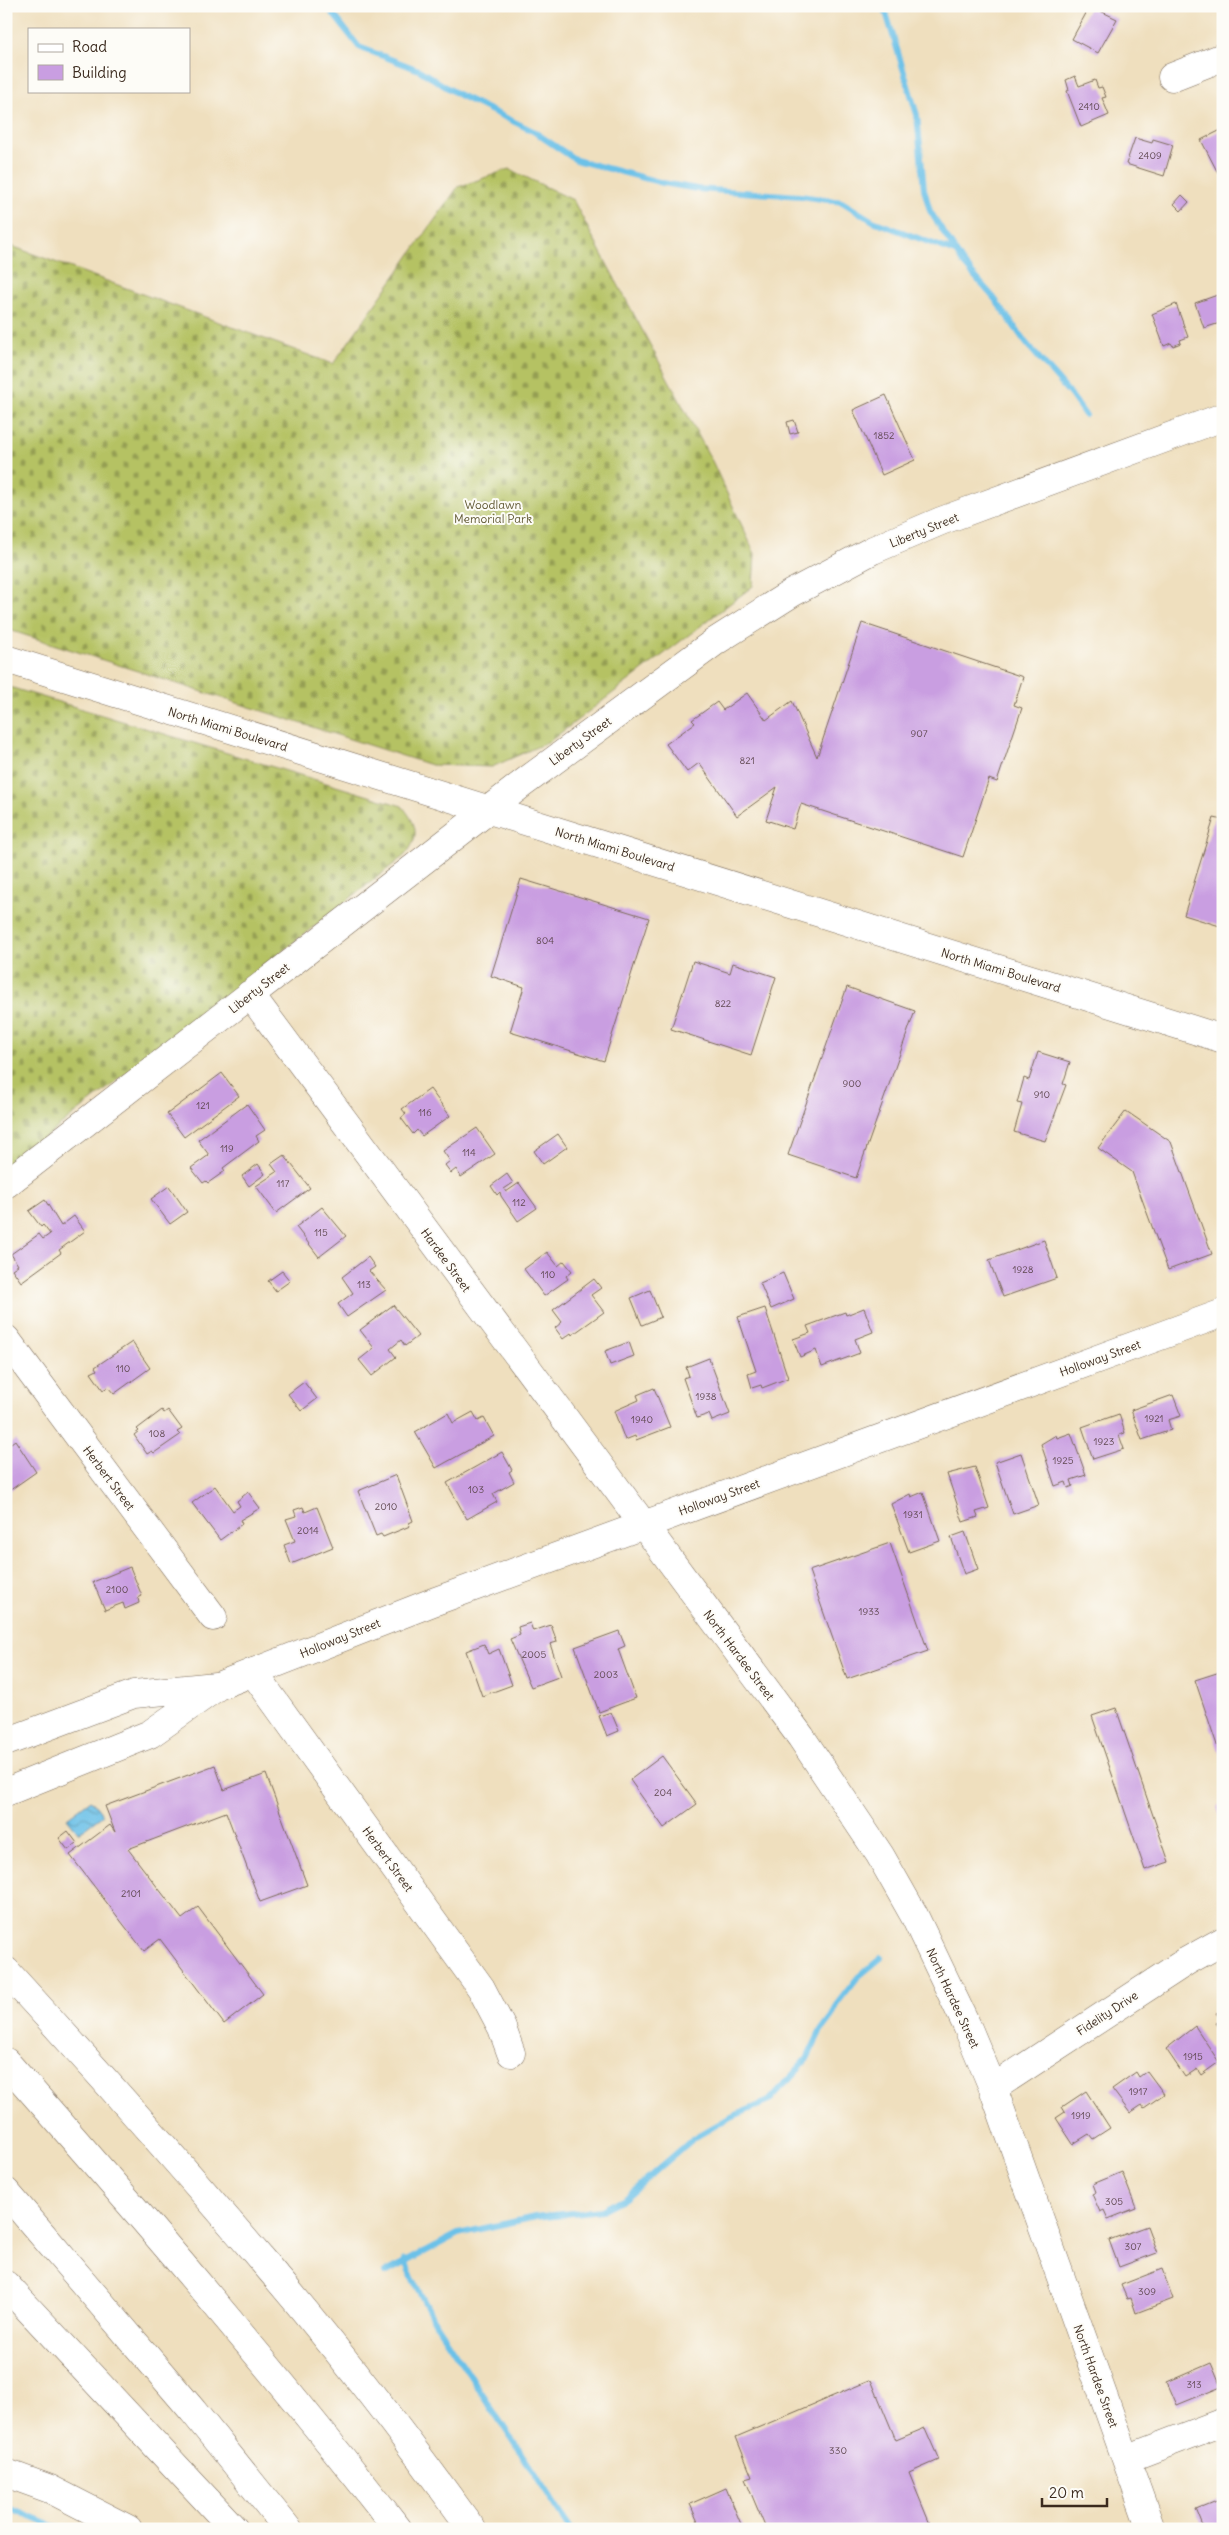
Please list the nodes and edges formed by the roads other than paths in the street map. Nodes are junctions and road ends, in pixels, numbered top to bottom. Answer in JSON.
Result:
{"nodes":[{"id":1,"x":1223,"y":57,"type":"edge"},
{"id":2,"x":1172,"y":77,"type":"dead end"},
{"id":3,"x":1223,"y":417,"type":"edge"},
{"id":4,"x":6,"y":660,"type":"edge"},
{"id":5,"x":489,"y":810,"type":"junction"},
{"id":6,"x":250,"y":994,"type":"junction"},
{"id":7,"x":1223,"y":1039,"type":"edge"},
{"id":8,"x":6,"y":1184,"type":"edge"},
{"id":9,"x":1223,"y":1313,"type":"edge"},
{"id":10,"x":6,"y":1339,"type":"edge"},
{"id":11,"x":642,"y":1525,"type":"junction"},
{"id":12,"x":213,"y":1617,"type":"dead end"},
{"id":13,"x":253,"y":1672,"type":"junction"},
{"id":14,"x":218,"y":1686,"type":"junction"},
{"id":15,"x":6,"y":1742,"type":"edge"},
{"id":16,"x":6,"y":1792,"type":"edge"},
{"id":17,"x":1223,"y":1941,"type":"edge"},
{"id":18,"x":6,"y":1971,"type":"edge"},
{"id":19,"x":511,"y":2053,"type":"dead end"},
{"id":20,"x":6,"y":2062,"type":"edge"},
{"id":21,"x":993,"y":2088,"type":"junction"},
{"id":22,"x":6,"y":2192,"type":"edge"},
{"id":23,"x":6,"y":2285,"type":"edge"},
{"id":24,"x":1223,"y":2422,"type":"edge"},
{"id":25,"x":1126,"y":2459,"type":"junction"},
{"id":26,"x":6,"y":2473,"type":"edge"},
{"id":27,"x":128,"y":2529,"type":"edge"},
{"id":28,"x":234,"y":2529,"type":"edge"},
{"id":29,"x":288,"y":2529,"type":"edge"},
{"id":30,"x":398,"y":2529,"type":"edge"},
{"id":31,"x":472,"y":2529,"type":"edge"},
{"id":32,"x":1151,"y":2529,"type":"edge"}],
"edges":[{"from":1,"to":2,"type":"main road"},
{"from":3,"to":5,"type":"main road","name":"Liberty Street"},
{"from":4,"to":5,"type":"main road","name":"North Miami Boulevard"},
{"from":5,"to":6,"type":"main road","name":"Liberty Street"},
{"from":5,"to":7,"type":"main road","name":"North Miami Boulevard"},
{"from":6,"to":8,"type":"main road","name":"Liberty Street"},
{"from":6,"to":11,"type":"main road","name":"Hardee Street"},
{"from":9,"to":11,"type":"main road","name":"Holloway Street"},
{"from":10,"to":12,"type":"main road","name":"Herbert Street"},
{"from":11,"to":13,"type":"main road","name":"Holloway Street"},
{"from":11,"to":21,"type":"main road","name":"North Hardee Street"},
{"from":13,"to":14,"type":"main road","name":"Holloway Street"},
{"from":13,"to":19,"type":"main road","name":"Herbert Street"},
{"from":14,"to":15,"type":"main road","name":"Holloway Street"},
{"from":14,"to":16,"type":"main road","name":"Holloway Street"},
{"from":17,"to":21,"type":"main road","name":"Fidelity Drive"},
{"from":18,"to":31,"type":"main road"},
{"from":20,"to":30,"type":"main road"},
{"from":21,"to":25,"type":"main road","name":"North Hardee Street"},
{"from":22,"to":29,"type":"main road"},
{"from":23,"to":28,"type":"main road"},
{"from":24,"to":25,"type":"main road"},
{"from":25,"to":32,"type":"main road","name":"North Hardee Street"},
{"from":26,"to":27,"type":"main road"}]}
